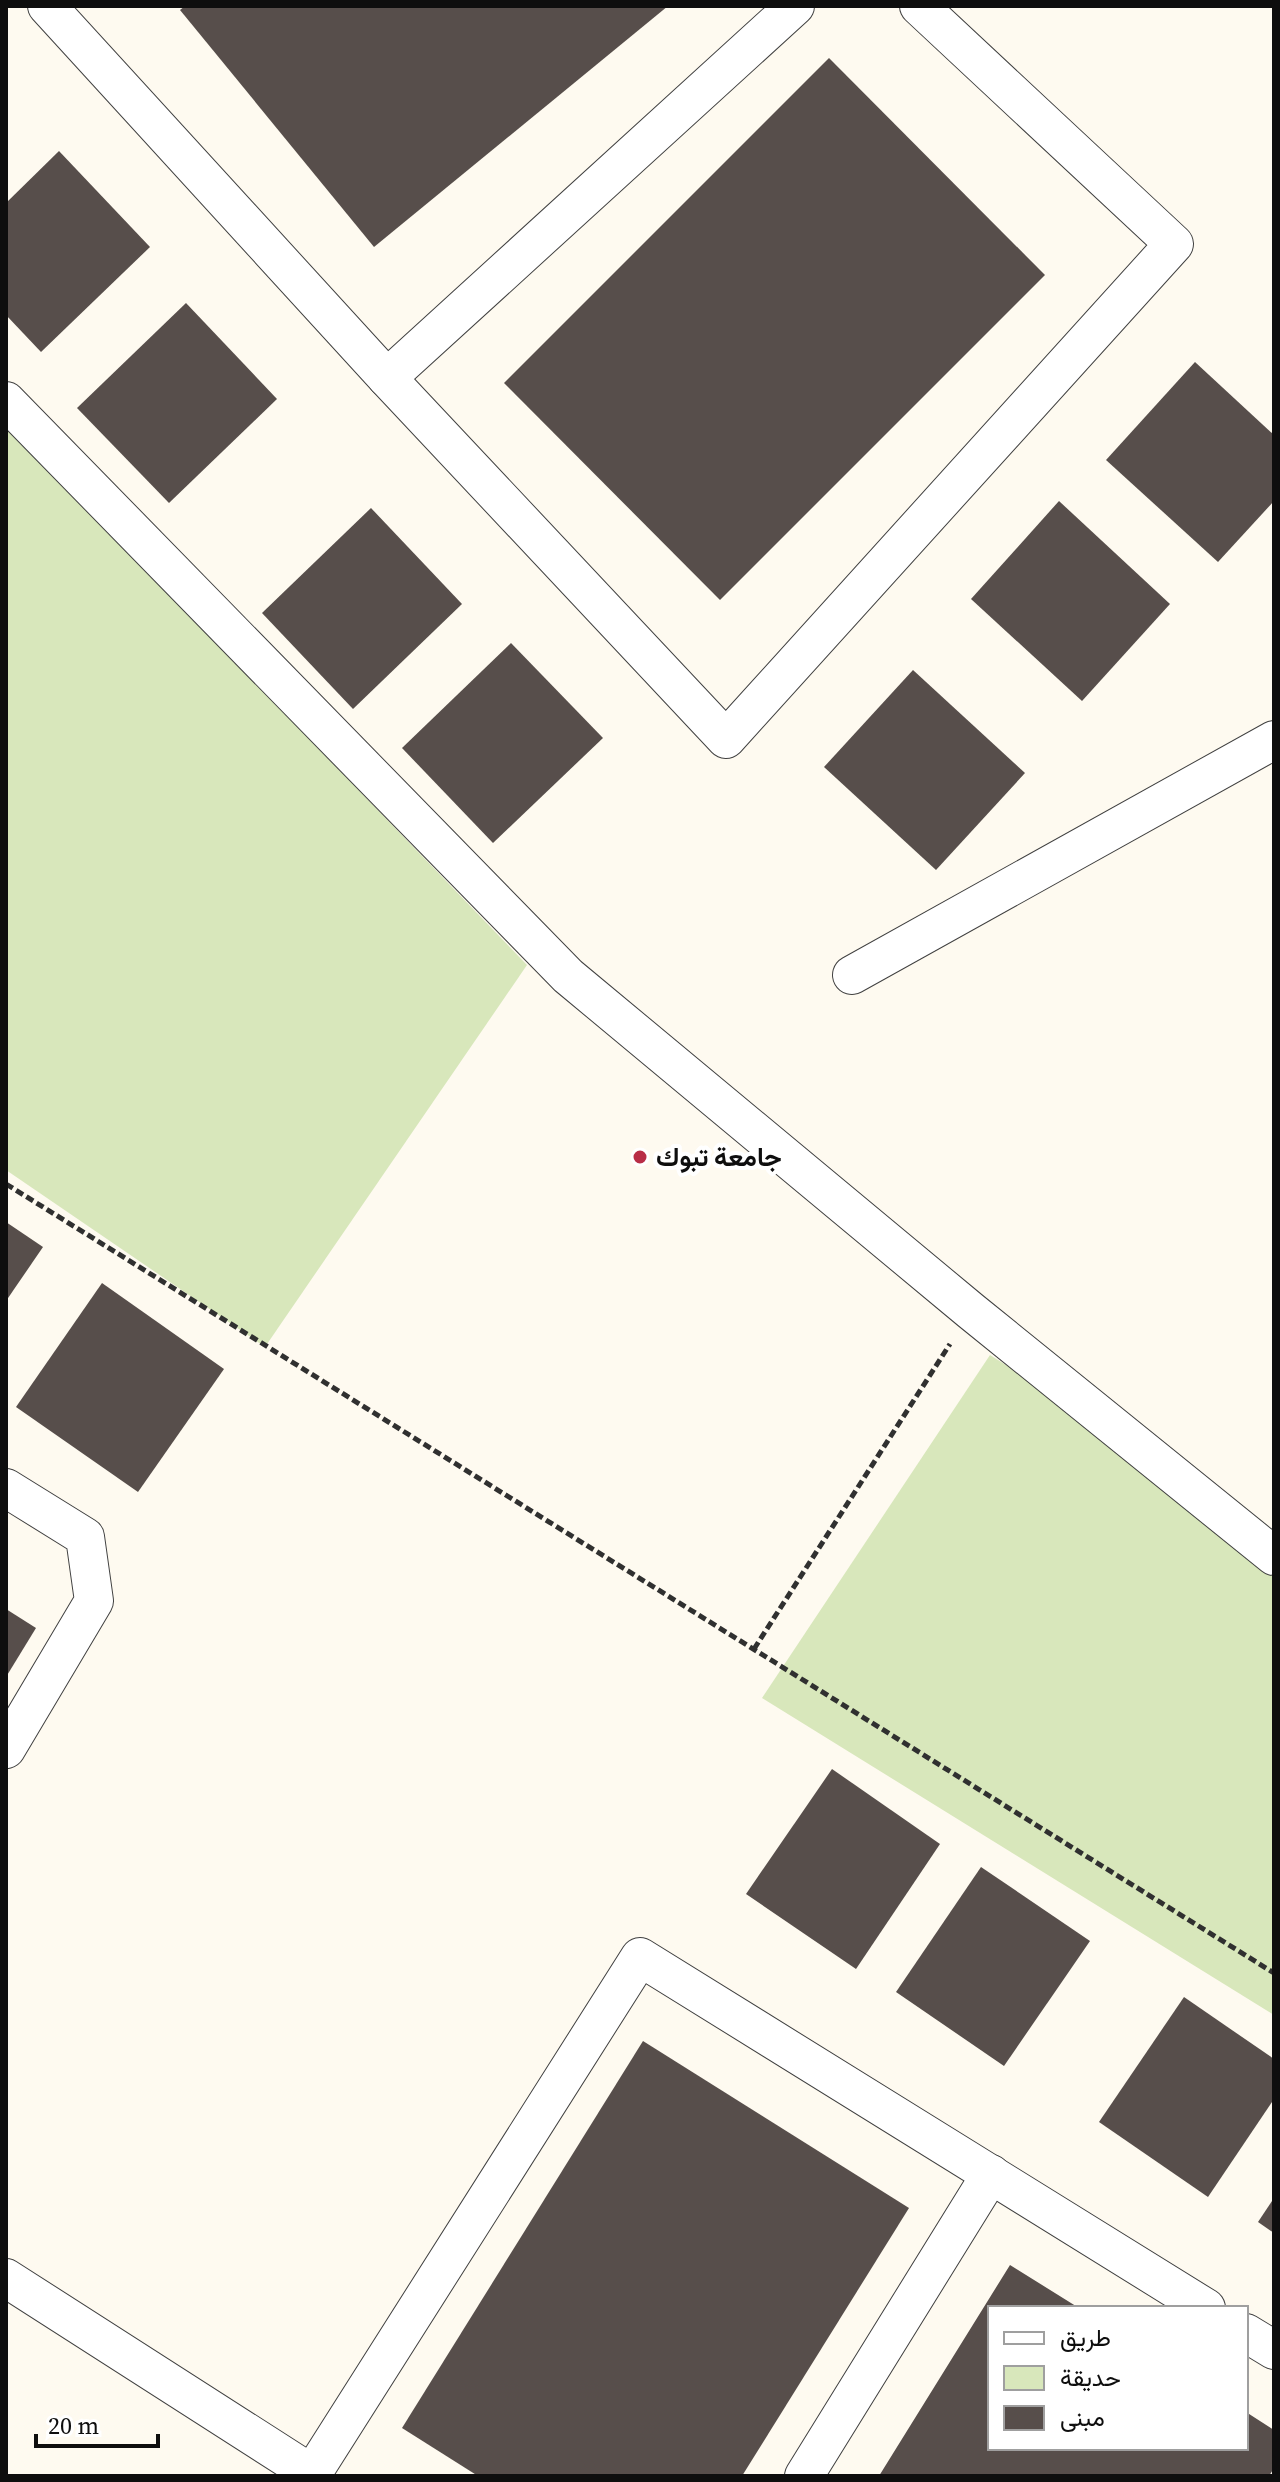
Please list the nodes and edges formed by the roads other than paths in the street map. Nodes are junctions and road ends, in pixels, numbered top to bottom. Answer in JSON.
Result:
{"nodes":[{"id":1,"x":795,"y":6,"type":"edge"},
{"id":2,"x":919,"y":6,"type":"edge"},
{"id":3,"x":56,"y":9,"type":"edge"},
{"id":4,"x":387,"y":378,"type":"junction"},
{"id":5,"x":6,"y":401,"type":"edge"},
{"id":6,"x":1274,"y":740,"type":"edge"},
{"id":7,"x":852,"y":975,"type":"dead end"},
{"id":8,"x":6,"y":1488,"type":"edge"},
{"id":9,"x":1274,"y":1556,"type":"edge"},
{"id":10,"x":6,"y":1749,"type":"edge"},
{"id":11,"x":991,"y":2174,"type":"junction"},
{"id":12,"x":6,"y":2278,"type":"edge"},
{"id":13,"x":1203,"y":2306,"type":"edge"},
{"id":14,"x":1248,"y":2334,"type":"edge"},
{"id":15,"x":1274,"y":2350,"type":"edge"},
{"id":16,"x":313,"y":2475,"type":"edge"},
{"id":17,"x":804,"y":2476,"type":"edge"}],
"edges":[{"from":1,"to":4,"type":"street"},
{"from":2,"to":4,"type":"street"},
{"from":3,"to":4,"type":"street"},
{"from":5,"to":9,"type":"street"},
{"from":6,"to":7,"type":"street"},
{"from":8,"to":10,"type":"street"},
{"from":11,"to":13,"type":"street"},
{"from":11,"to":16,"type":"street"},
{"from":11,"to":17,"type":"street"},
{"from":12,"to":16,"type":"street"},
{"from":14,"to":15,"type":"street"}]}
